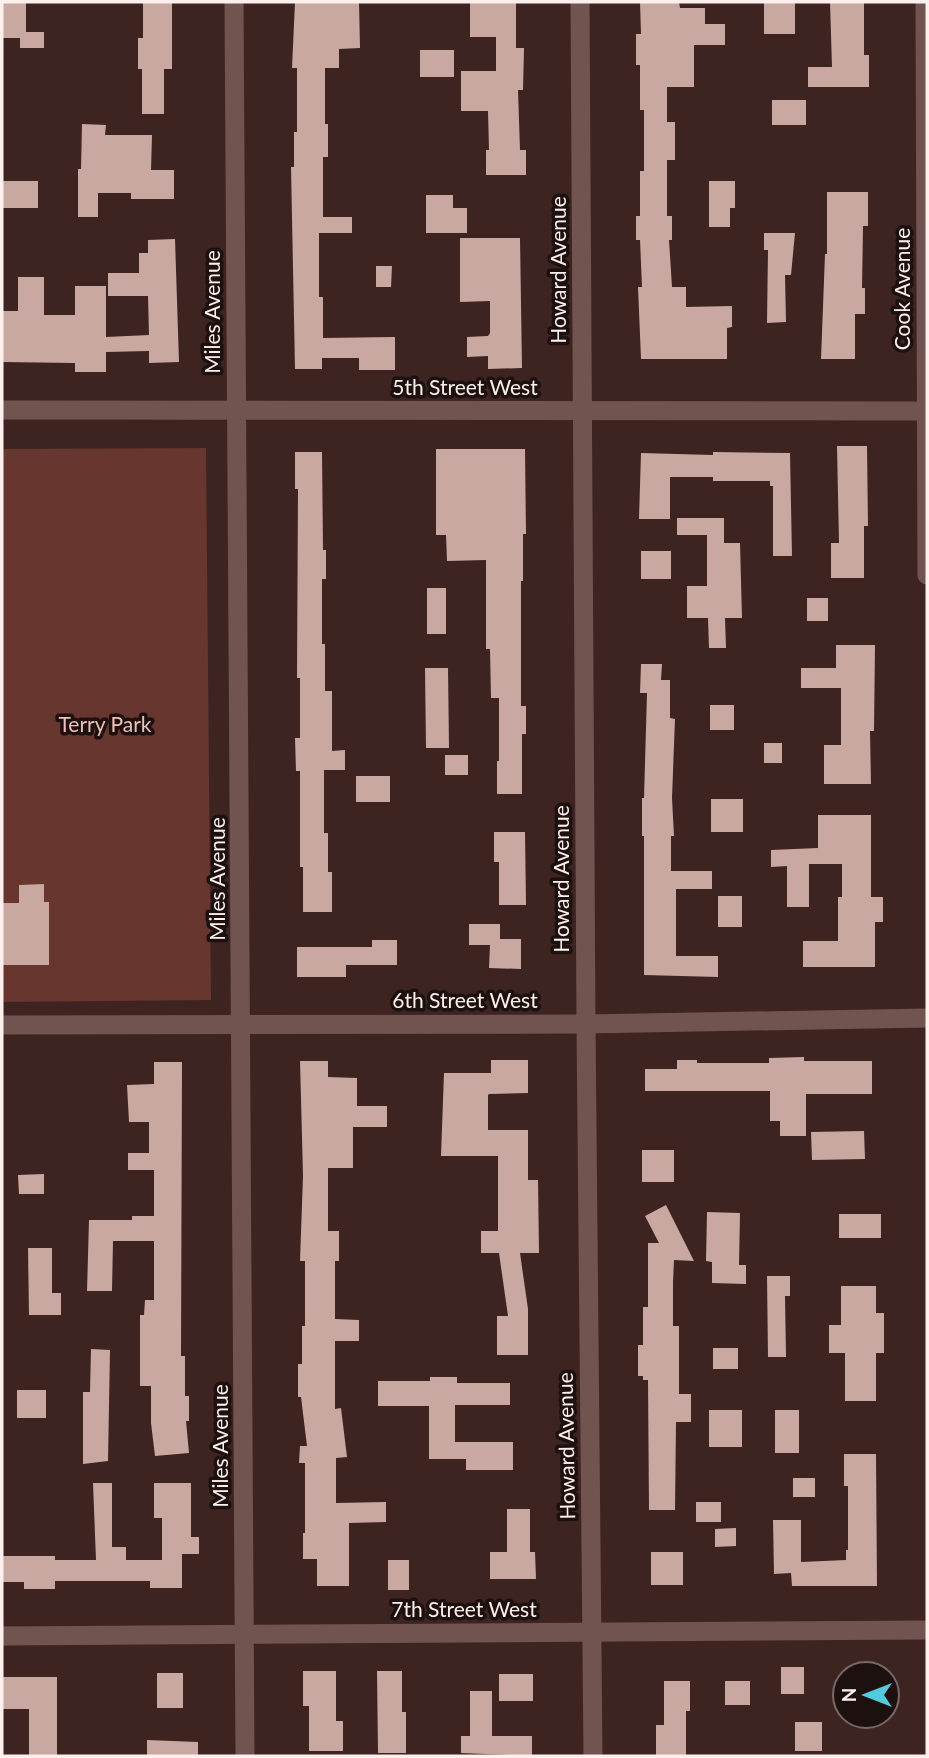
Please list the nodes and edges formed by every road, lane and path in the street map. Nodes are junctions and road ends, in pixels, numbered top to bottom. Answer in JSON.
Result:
{"nodes":[{"id":1,"x":234,"y":2,"type":"edge"},
{"id":2,"x":580,"y":2,"type":"edge"},
{"id":3,"x":925,"y":2,"type":"edge"},
{"id":4,"x":2,"y":410,"type":"edge"},
{"id":5,"x":237,"y":411,"type":"junction"},
{"id":6,"x":583,"y":411,"type":"junction"},
{"id":7,"x":927,"y":411,"type":"edge"},
{"id":8,"x":927,"y":575,"type":"edge"},
{"id":9,"x":927,"y":1018,"type":"edge"},
{"id":10,"x":242,"y":1024,"type":"junction"},
{"id":11,"x":586,"y":1024,"type":"junction"},
{"id":12,"x":2,"y":1025,"type":"edge"},
{"id":13,"x":927,"y":1630,"type":"edge"},
{"id":14,"x":591,"y":1632,"type":"junction"},
{"id":15,"x":245,"y":1634,"type":"junction"},
{"id":16,"x":2,"y":1636,"type":"edge"},
{"id":17,"x":245,"y":1756,"type":"edge"},
{"id":18,"x":593,"y":1756,"type":"edge"}],
"edges":[{"from":1,"to":5,"type":"street","name":"Miles Avenue"},
{"from":2,"to":6,"type":"street","name":"Howard Avenue"},
{"from":3,"to":7,"type":"street","name":"Cook Avenue"},
{"from":4,"to":5,"type":"street","name":"5th Street West"},
{"from":5,"to":6,"type":"street","name":"5th Street West"},
{"from":5,"to":10,"type":"street","name":"Miles Avenue"},
{"from":6,"to":7,"type":"street","name":"5th Street West"},
{"from":6,"to":11,"type":"street","name":"Howard Avenue"},
{"from":7,"to":8,"type":"street","name":"Cook Avenue"},
{"from":9,"to":11,"type":"street","name":"6th Street West"},
{"from":10,"to":11,"type":"street","name":"6th Street West"},
{"from":10,"to":12,"type":"street","name":"6th Street West"},
{"from":10,"to":15,"type":"street","name":"Miles Avenue"},
{"from":11,"to":14,"type":"street","name":"Howard Avenue"},
{"from":13,"to":14,"type":"street","name":"7th Street West"},
{"from":14,"to":15,"type":"street","name":"7th Street West"},
{"from":14,"to":18,"type":"street","name":"Howard Avenue"},
{"from":15,"to":16,"type":"street","name":"7th Street West"},
{"from":15,"to":17,"type":"street","name":"Miles Avenue"}]}
